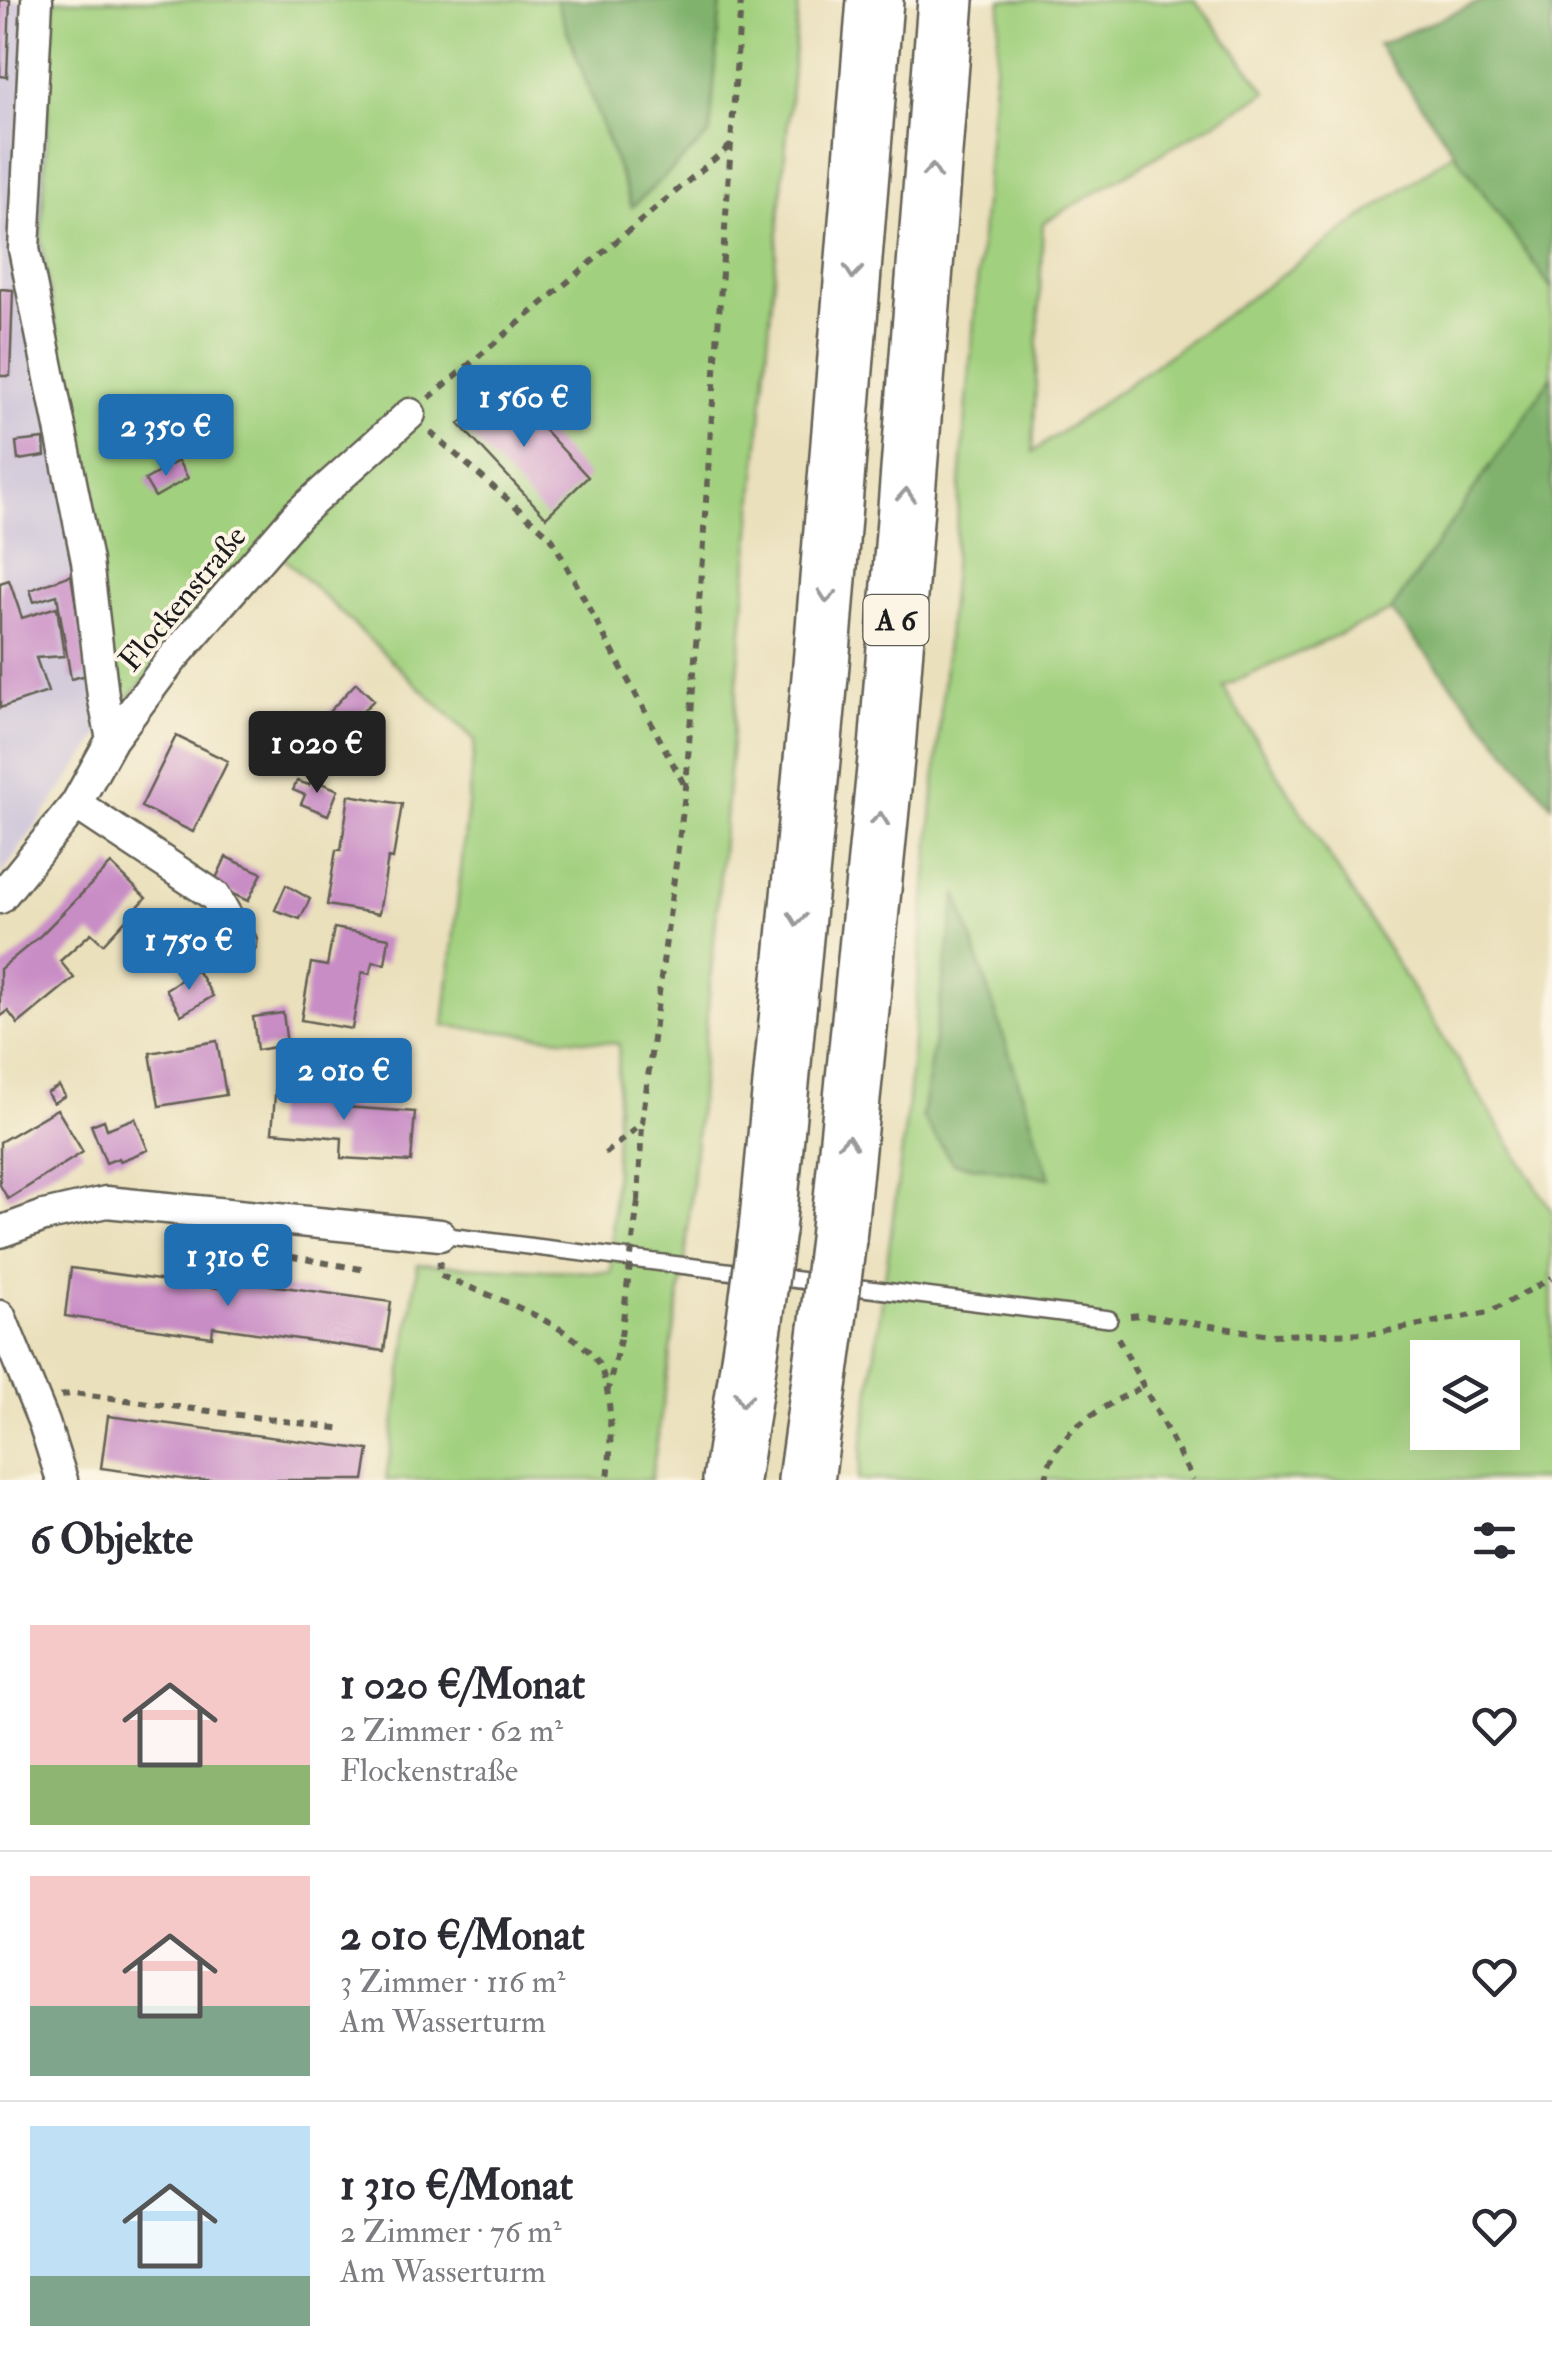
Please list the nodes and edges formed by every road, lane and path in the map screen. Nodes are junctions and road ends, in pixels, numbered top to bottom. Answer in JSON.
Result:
{"nodes":[{"id":1,"x":37,"y":0,"type":"edge"},
{"id":2,"x":742,"y":0,"type":"edge"},
{"id":3,"x":875,"y":0,"type":"edge"},
{"id":4,"x":946,"y":0,"type":"edge"},
{"id":5,"x":730,"y":145,"type":"junction"},
{"id":6,"x":410,"y":414,"type":"junction"},
{"id":7,"x":112,"y":739,"type":"junction"},
{"id":8,"x":686,"y":787,"type":"junction"},
{"id":9,"x":76,"y":804,"type":"junction"},
{"id":10,"x":0,"y":898,"type":"edge"},
{"id":11,"x":241,"y":942,"type":"dead end"},
{"id":12,"x":642,"y":1123,"type":"junction"},
{"id":13,"x":605,"y":1154,"type":"dead end"},
{"id":14,"x":0,"y":1232,"type":"edge"},
{"id":15,"x":440,"y":1235,"type":"junction"},
{"id":16,"x":1552,"y":1278,"type":"edge"},
{"id":17,"x":0,"y":1316,"type":"edge"},
{"id":18,"x":1109,"y":1319,"type":"junction"},
{"id":19,"x":1144,"y":1386,"type":"junction"},
{"id":20,"x":606,"y":1396,"type":"junction"},
{"id":21,"x":36,"y":1402,"type":"junction"},
{"id":22,"x":344,"y":1429,"type":"dead end"},
{"id":23,"x":62,"y":1480,"type":"edge"},
{"id":24,"x":608,"y":1480,"type":"edge"},
{"id":25,"x":731,"y":1480,"type":"edge"},
{"id":26,"x":806,"y":1480,"type":"edge"},
{"id":27,"x":1046,"y":1480,"type":"edge"},
{"id":28,"x":1194,"y":1480,"type":"edge"}],
"edges":[{"from":1,"to":7,"type":"street"},
{"from":2,"to":5,"type":"path"},
{"from":3,"to":25,"type":"highway","number":"A 6","one_way":true,"bridge":true},
{"from":26,"to":4,"type":"highway","number":"A 6","one_way":true,"bridge":true},
{"from":5,"to":6,"type":"path"},
{"from":5,"to":8,"type":"path"},
{"from":6,"to":7,"type":"street","name":"Flockenstraße"},
{"from":6,"to":8,"type":"path"},
{"from":7,"to":9,"type":"street","name":"Flockenstraße"},
{"from":8,"to":12,"type":"path"},
{"from":9,"to":10,"type":"street","name":"Flockenstraße"},
{"from":9,"to":11,"type":"street"},
{"from":12,"to":13,"type":"path"},
{"from":12,"to":20,"type":"path","bridge":true},
{"from":14,"to":15,"type":"street"},
{"from":15,"to":18,"type":"lane"},
{"from":15,"to":20,"type":"path"},
{"from":16,"to":18,"type":"path"},
{"from":17,"to":21,"type":"street"},
{"from":18,"to":19,"type":"path"},
{"from":19,"to":27,"type":"path"},
{"from":19,"to":28,"type":"path"},
{"from":20,"to":24,"type":"path"},
{"from":21,"to":22,"type":"path"},
{"from":21,"to":23,"type":"street"}]}
